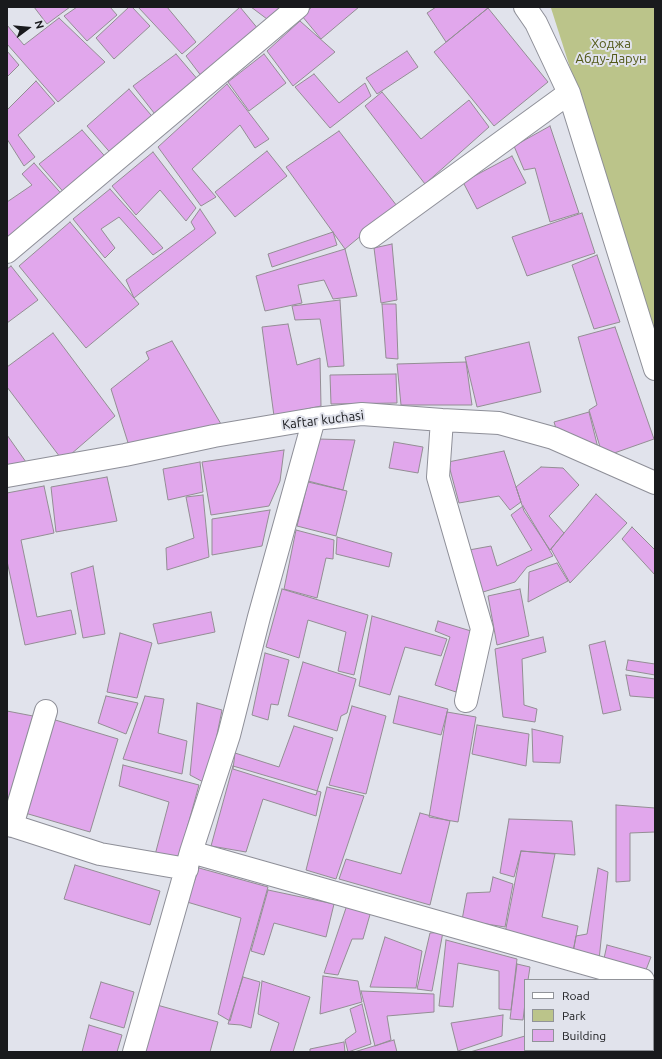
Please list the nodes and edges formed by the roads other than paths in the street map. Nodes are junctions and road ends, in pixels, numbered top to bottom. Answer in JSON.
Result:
{"nodes":[{"id":1,"x":298,"y":7,"type":"edge"},
{"id":2,"x":526,"y":7,"type":"edge"},
{"id":3,"x":568,"y":93,"type":"junction"},
{"id":4,"x":371,"y":237,"type":"dead end"},
{"id":5,"x":7,"y":252,"type":"edge"},
{"id":6,"x":655,"y":369,"type":"edge"},
{"id":7,"x":314,"y":419,"type":"junction"},
{"id":8,"x":442,"y":420,"type":"junction"},
{"id":9,"x":7,"y":476,"type":"edge"},
{"id":10,"x":655,"y":483,"type":"edge"},
{"id":11,"x":466,"y":701,"type":"dead end"},
{"id":12,"x":46,"y":711,"type":"dead end"},
{"id":13,"x":9,"y":825,"type":"edge"},
{"id":14,"x":189,"y":861,"type":"junction"},
{"id":15,"x":639,"y":979,"type":"edge"},
{"id":16,"x":134,"y":1052,"type":"edge"}],
"edges":[{"from":1,"to":5,"type":"street"},
{"from":2,"to":3,"type":"street"},
{"from":3,"to":4,"type":"street"},
{"from":3,"to":6,"type":"street"},
{"from":7,"to":8,"type":"street","name":"Kaftar kuchasi"},
{"from":7,"to":9,"type":"street","name":"Kaftar kuchasi"},
{"from":7,"to":14,"type":"street"},
{"from":8,"to":10,"type":"street","name":"Kaftar kuchasi"},
{"from":8,"to":11,"type":"street"},
{"from":12,"to":13,"type":"street"},
{"from":13,"to":14,"type":"street"},
{"from":14,"to":15,"type":"street"},
{"from":14,"to":16,"type":"street"}]}
